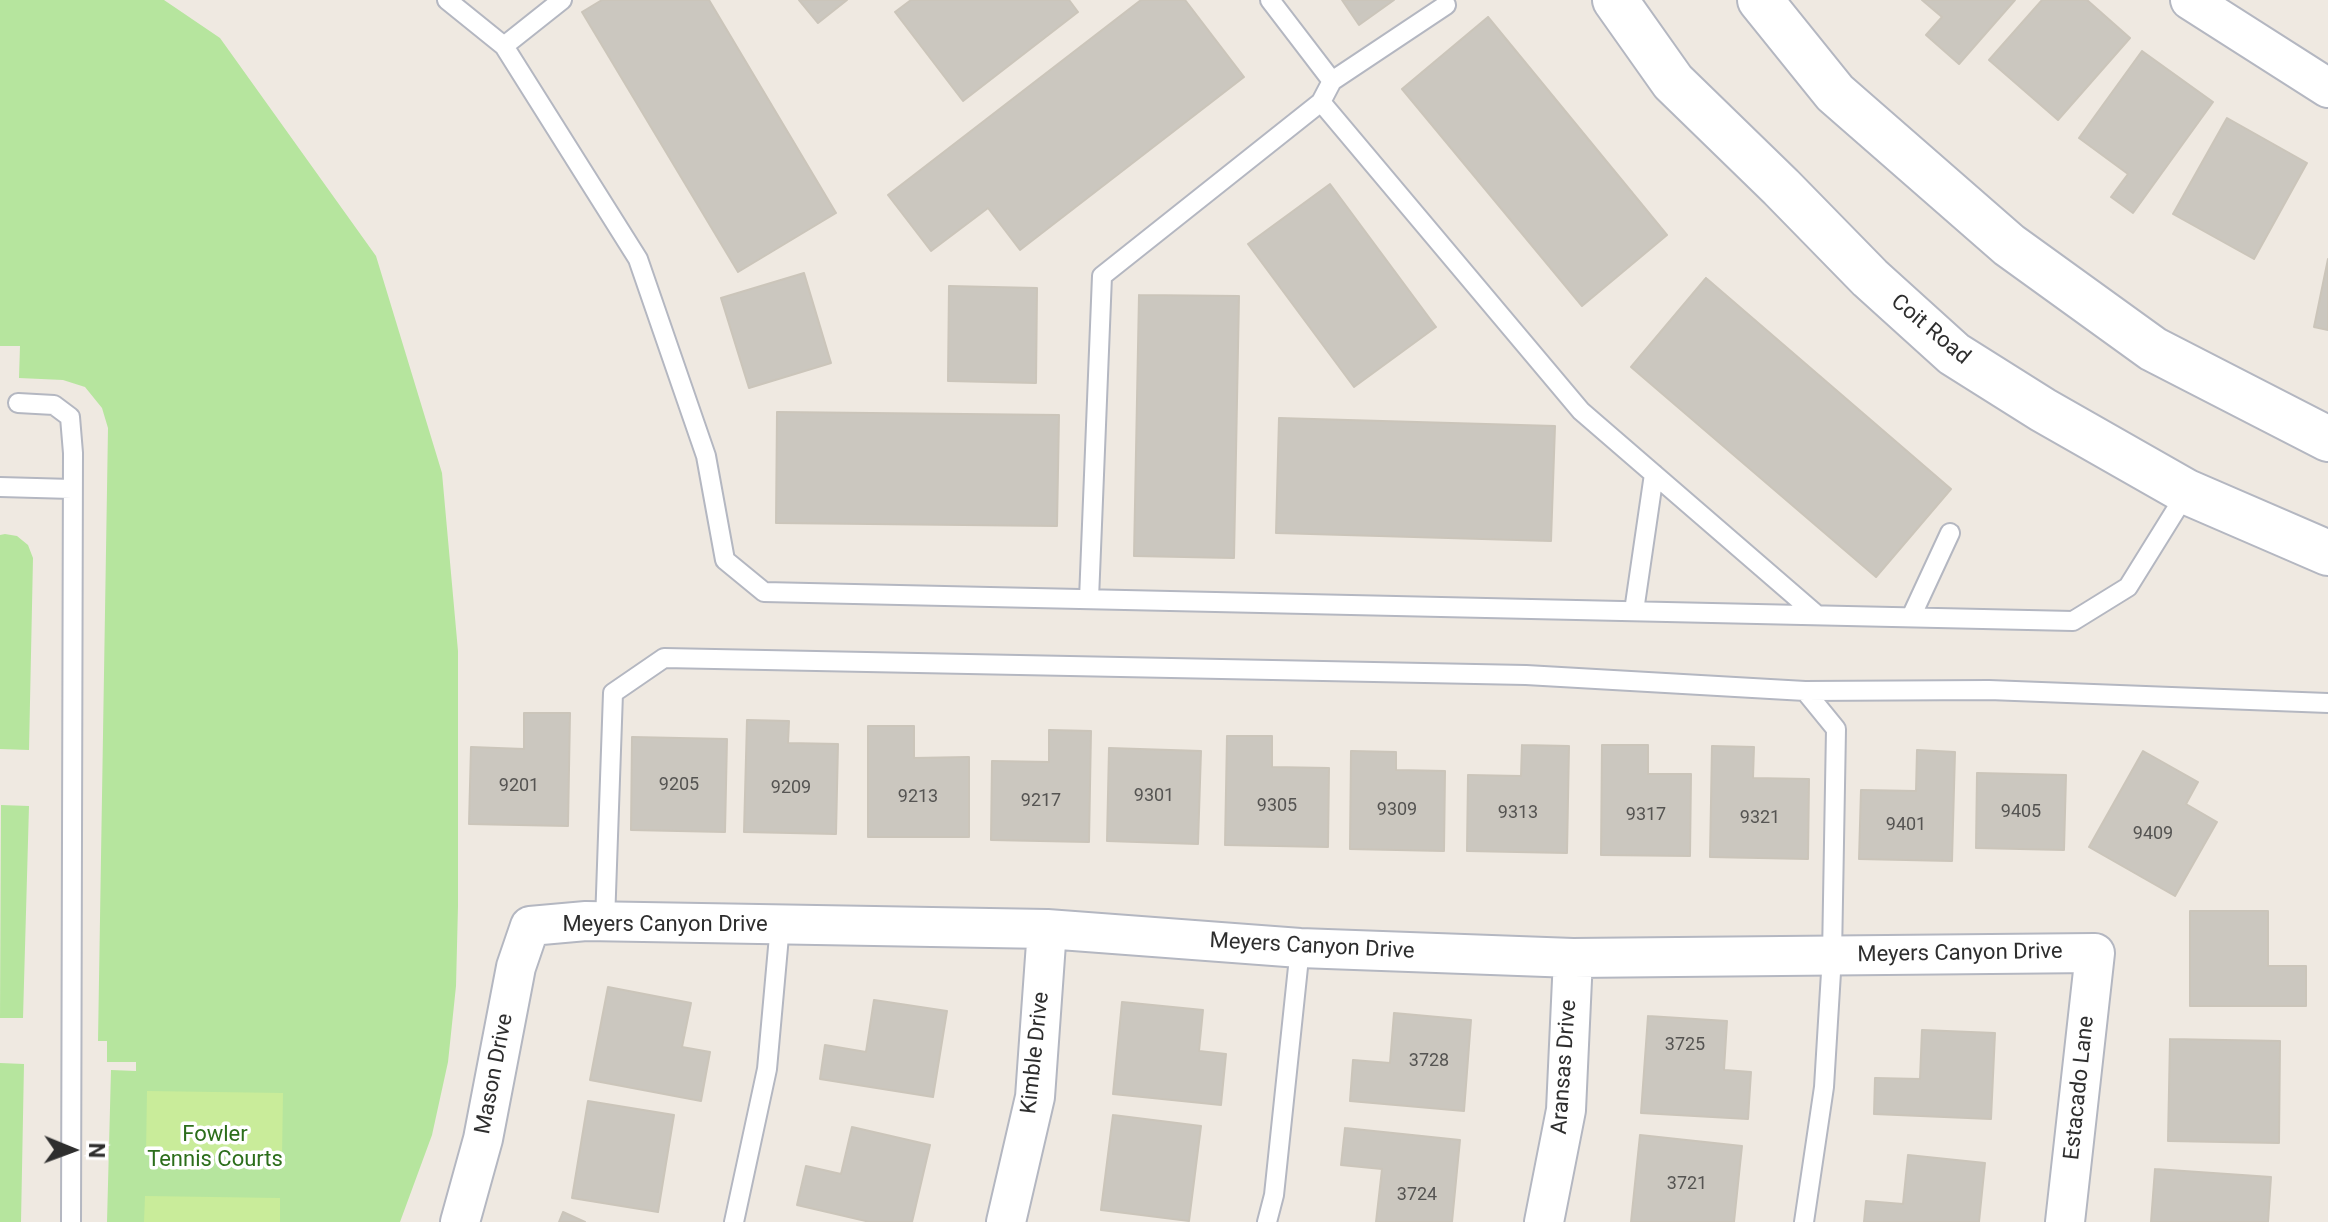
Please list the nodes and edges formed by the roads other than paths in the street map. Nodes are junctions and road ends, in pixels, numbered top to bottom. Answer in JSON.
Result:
{"nodes":[{"id":1,"x":447,"y":0,"type":"edge"},
{"id":2,"x":562,"y":0,"type":"edge"},
{"id":3,"x":1270,"y":0,"type":"edge"},
{"id":4,"x":1615,"y":0,"type":"edge"},
{"id":5,"x":1760,"y":0,"type":"edge"},
{"id":6,"x":2190,"y":0,"type":"edge"},
{"id":7,"x":1446,"y":5,"type":"dead end"},
{"id":8,"x":504,"y":46,"type":"junction"},
{"id":9,"x":1332,"y":81,"type":"junction"},
{"id":10,"x":2328,"y":88,"type":"edge"},
{"id":11,"x":1321,"y":102,"type":"junction"},
{"id":12,"x":18,"y":403,"type":"dead end"},
{"id":13,"x":2328,"y":439,"type":"edge"},
{"id":14,"x":1654,"y":474,"type":"junction"},
{"id":15,"x":0,"y":487,"type":"edge"},
{"id":16,"x":72,"y":489,"type":"junction"},
{"id":17,"x":2187,"y":492,"type":"junction"},
{"id":18,"x":1950,"y":533,"type":"dead end"},
{"id":19,"x":2328,"y":553,"type":"edge"},
{"id":20,"x":1089,"y":599,"type":"junction"},
{"id":21,"x":1634,"y":611,"type":"junction"},
{"id":22,"x":1817,"y":615,"type":"junction"},
{"id":23,"x":1911,"y":617,"type":"junction"},
{"id":24,"x":1805,"y":691,"type":"junction"},
{"id":25,"x":2328,"y":703,"type":"edge"},
{"id":26,"x":605,"y":922,"type":"junction"},
{"id":27,"x":780,"y":925,"type":"junction"},
{"id":28,"x":530,"y":926,"type":"joint"},
{"id":29,"x":1047,"y":929,"type":"junction"},
{"id":30,"x":1300,"y":948,"type":"junction"},
{"id":31,"x":2095,"y":953,"type":"joint"},
{"id":32,"x":1832,"y":956,"type":"junction"},
{"id":33,"x":1573,"y":958,"type":"junction"},
{"id":34,"x":71,"y":1222,"type":"edge"},
{"id":35,"x":460,"y":1222,"type":"edge"},
{"id":36,"x":734,"y":1222,"type":"edge"},
{"id":37,"x":1006,"y":1222,"type":"edge"},
{"id":38,"x":1267,"y":1222,"type":"edge"},
{"id":39,"x":1544,"y":1222,"type":"edge"},
{"id":40,"x":1804,"y":1222,"type":"edge"},
{"id":41,"x":2065,"y":1222,"type":"edge"}],
"edges":[{"from":1,"to":8,"type":"lane"},
{"from":2,"to":8,"type":"lane"},
{"from":3,"to":9,"type":"lane"},
{"from":4,"to":17,"type":"main road","name":"Coit Road"},
{"from":5,"to":13,"type":"main road"},
{"from":6,"to":10,"type":"street"},
{"from":7,"to":9,"type":"lane"},
{"from":8,"to":20,"type":"lane"},
{"from":9,"to":11,"type":"lane"},
{"from":11,"to":14,"type":"lane"},
{"from":11,"to":20,"type":"lane"},
{"from":12,"to":16,"type":"lane"},
{"from":14,"to":21,"type":"lane"},
{"from":14,"to":22,"type":"lane"},
{"from":15,"to":16,"type":"lane"},
{"from":16,"to":34,"type":"lane"},
{"from":17,"to":19,"type":"main road","name":"Coit Road"},
{"from":17,"to":23,"type":"lane"},
{"from":18,"to":23,"type":"lane"},
{"from":20,"to":21,"type":"lane"},
{"from":21,"to":22,"type":"lane"},
{"from":22,"to":23,"type":"lane"},
{"from":24,"to":25,"type":"lane"},
{"from":24,"to":26,"type":"lane"},
{"from":24,"to":32,"type":"lane"},
{"from":26,"to":27,"type":"street","name":"Meyers Canyon Drive"},
{"from":26,"to":28,"type":"street","name":"Meyers Canyon Drive"},
{"from":27,"to":29,"type":"street","name":"Meyers Canyon Drive"},
{"from":27,"to":36,"type":"lane"},
{"from":28,"to":35,"type":"street","name":"Mason Drive"},
{"from":29,"to":30,"type":"street","name":"Meyers Canyon Drive"},
{"from":29,"to":37,"type":"street","name":"Kimble Drive"},
{"from":30,"to":33,"type":"street","name":"Meyers Canyon Drive"},
{"from":30,"to":38,"type":"lane"},
{"from":31,"to":32,"type":"street","name":"Meyers Canyon Drive"},
{"from":31,"to":41,"type":"street","name":"Estacado Lane"},
{"from":32,"to":33,"type":"street","name":"Meyers Canyon Drive"},
{"from":32,"to":40,"type":"lane"},
{"from":33,"to":39,"type":"street","name":"Aransas Drive"}]}
